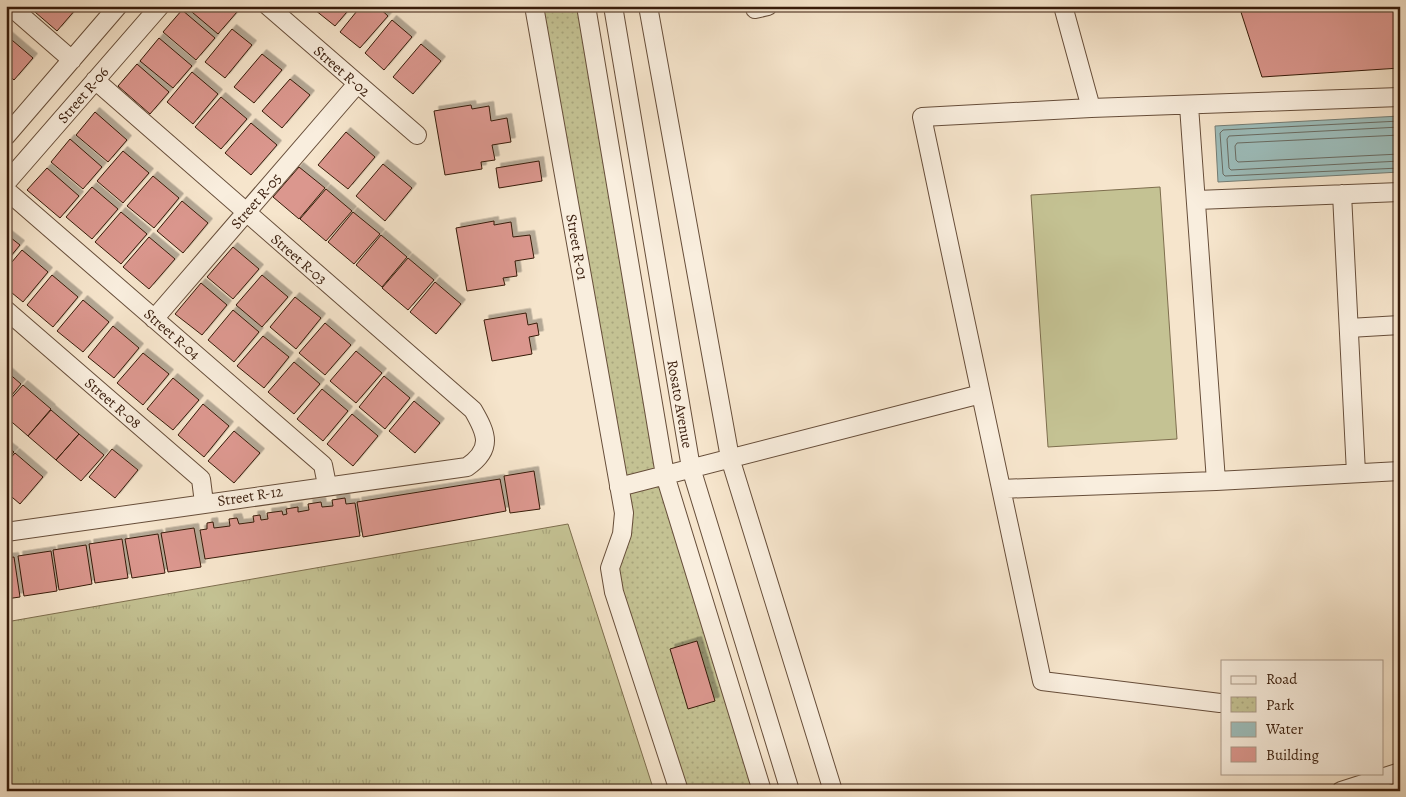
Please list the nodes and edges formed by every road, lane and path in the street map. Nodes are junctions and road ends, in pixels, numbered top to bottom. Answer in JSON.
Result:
{"nodes":[{"id":1,"x":10,"y":6,"type":"edge"},
{"id":2,"x":118,"y":6,"type":"edge"},
{"id":3,"x":160,"y":6,"type":"edge"},
{"id":4,"x":268,"y":6,"type":"edge"},
{"id":5,"x":534,"y":6,"type":"edge"},
{"id":6,"x":586,"y":6,"type":"edge"},
{"id":7,"x":614,"y":6,"type":"edge"},
{"id":8,"x":648,"y":6,"type":"edge"},
{"id":9,"x":1063,"y":6,"type":"edge"},
{"id":10,"x":72,"y":60,"type":"junction"},
{"id":11,"x":95,"y":80,"type":"junction"},
{"id":12,"x":357,"y":84,"type":"junction"},
{"id":13,"x":1400,"y":97,"type":"edge"},
{"id":14,"x":1189,"y":106,"type":"junction"},
{"id":15,"x":1090,"y":108,"type":"junction"},
{"id":16,"x":417,"y":135,"type":"dead end"},
{"id":17,"x":6,"y":136,"type":"edge"},
{"id":18,"x":6,"y":183,"type":"edge"},
{"id":19,"x":6,"y":190,"type":"edge"},
{"id":20,"x":1400,"y":192,"type":"edge"},
{"id":21,"x":1342,"y":194,"type":"junction"},
{"id":22,"x":1197,"y":200,"type":"junction"},
{"id":23,"x":246,"y":212,"type":"junction"},
{"id":24,"x":6,"y":310,"type":"edge"},
{"id":25,"x":154,"y":319,"type":"junction"},
{"id":26,"x":1400,"y":325,"type":"edge"},
{"id":27,"x":1349,"y":328,"type":"junction"},
{"id":28,"x":981,"y":394,"type":"junction"},
{"id":29,"x":485,"y":447,"type":"joint"},
{"id":30,"x":730,"y":458,"type":"junction"},
{"id":31,"x":691,"y":468,"type":"junction"},
{"id":32,"x":1400,"y":471,"type":"edge"},
{"id":33,"x":1356,"y":473,"type":"junction"},
{"id":34,"x":665,"y":475,"type":"junction"},
{"id":35,"x":1216,"y":481,"type":"junction"},
{"id":36,"x":327,"y":485,"type":"junction"},
{"id":37,"x":619,"y":487,"type":"junction"},
{"id":38,"x":1001,"y":490,"type":"junction"},
{"id":39,"x":204,"y":503,"type":"junction"},
{"id":40,"x":6,"y":532,"type":"edge"},
{"id":41,"x":1220,"y":703,"type":"dead end"},
{"id":42,"x":1400,"y":772,"type":"edge"},
{"id":43,"x":678,"y":791,"type":"edge"},
{"id":44,"x":762,"y":791,"type":"edge"},
{"id":45,"x":790,"y":791,"type":"edge"},
{"id":46,"x":832,"y":791,"type":"edge"},
{"id":47,"x":1341,"y":791,"type":"edge"}],
"edges":[{"from":1,"to":10,"type":"street"},
{"from":2,"to":10,"type":"street","name":"Street R-06"},
{"from":3,"to":11,"type":"street","name":"Street R-06"},
{"from":4,"to":12,"type":"street","name":"Street R-02"},
{"from":5,"to":37,"type":"street","name":"Street R-01"},
{"from":6,"to":34,"type":"street","name":"Rosato Avenue"},
{"from":7,"to":31,"type":"street","name":"Rosato Avenue"},
{"from":8,"to":30,"type":"street"},
{"from":9,"to":15,"type":"street"},
{"from":10,"to":17,"type":"street","name":"Street R-06"},
{"from":11,"to":18,"type":"street","name":"Street R-06"},
{"from":11,"to":23,"type":"street","name":"Street R-03"},
{"from":12,"to":16,"type":"street","name":"Street R-02"},
{"from":12,"to":23,"type":"street","name":"Street R-05"},
{"from":13,"to":14,"type":"street"},
{"from":14,"to":15,"type":"street"},
{"from":14,"to":22,"type":"street"},
{"from":15,"to":28,"type":"street"},
{"from":19,"to":25,"type":"street","name":"Street R-04"},
{"from":20,"to":21,"type":"street"},
{"from":21,"to":22,"type":"street"},
{"from":21,"to":27,"type":"street"},
{"from":22,"to":35,"type":"street"},
{"from":23,"to":25,"type":"street","name":"Street R-05"},
{"from":23,"to":29,"type":"street","name":"Street R-03"},
{"from":24,"to":39,"type":"street","name":"Street R-08"},
{"from":25,"to":36,"type":"street","name":"Street R-04"},
{"from":26,"to":27,"type":"street"},
{"from":27,"to":33,"type":"street"},
{"from":28,"to":30,"type":"street"},
{"from":28,"to":38,"type":"street"},
{"from":29,"to":36,"type":"street","name":"Street R-12"},
{"from":30,"to":31,"type":"street"},
{"from":30,"to":46,"type":"street"},
{"from":31,"to":34,"type":"street"},
{"from":31,"to":45,"type":"street","name":"Rosato Avenue"},
{"from":32,"to":33,"type":"street"},
{"from":33,"to":35,"type":"street"},
{"from":34,"to":37,"type":"street"},
{"from":34,"to":44,"type":"street","name":"Rosato Avenue"},
{"from":35,"to":38,"type":"street"},
{"from":36,"to":39,"type":"street","name":"Street R-12"},
{"from":37,"to":43,"type":"street","name":"Street R-01"},
{"from":38,"to":41,"type":"street"},
{"from":39,"to":40,"type":"street","name":"Street R-12"},
{"from":42,"to":47,"type":"street"}]}
